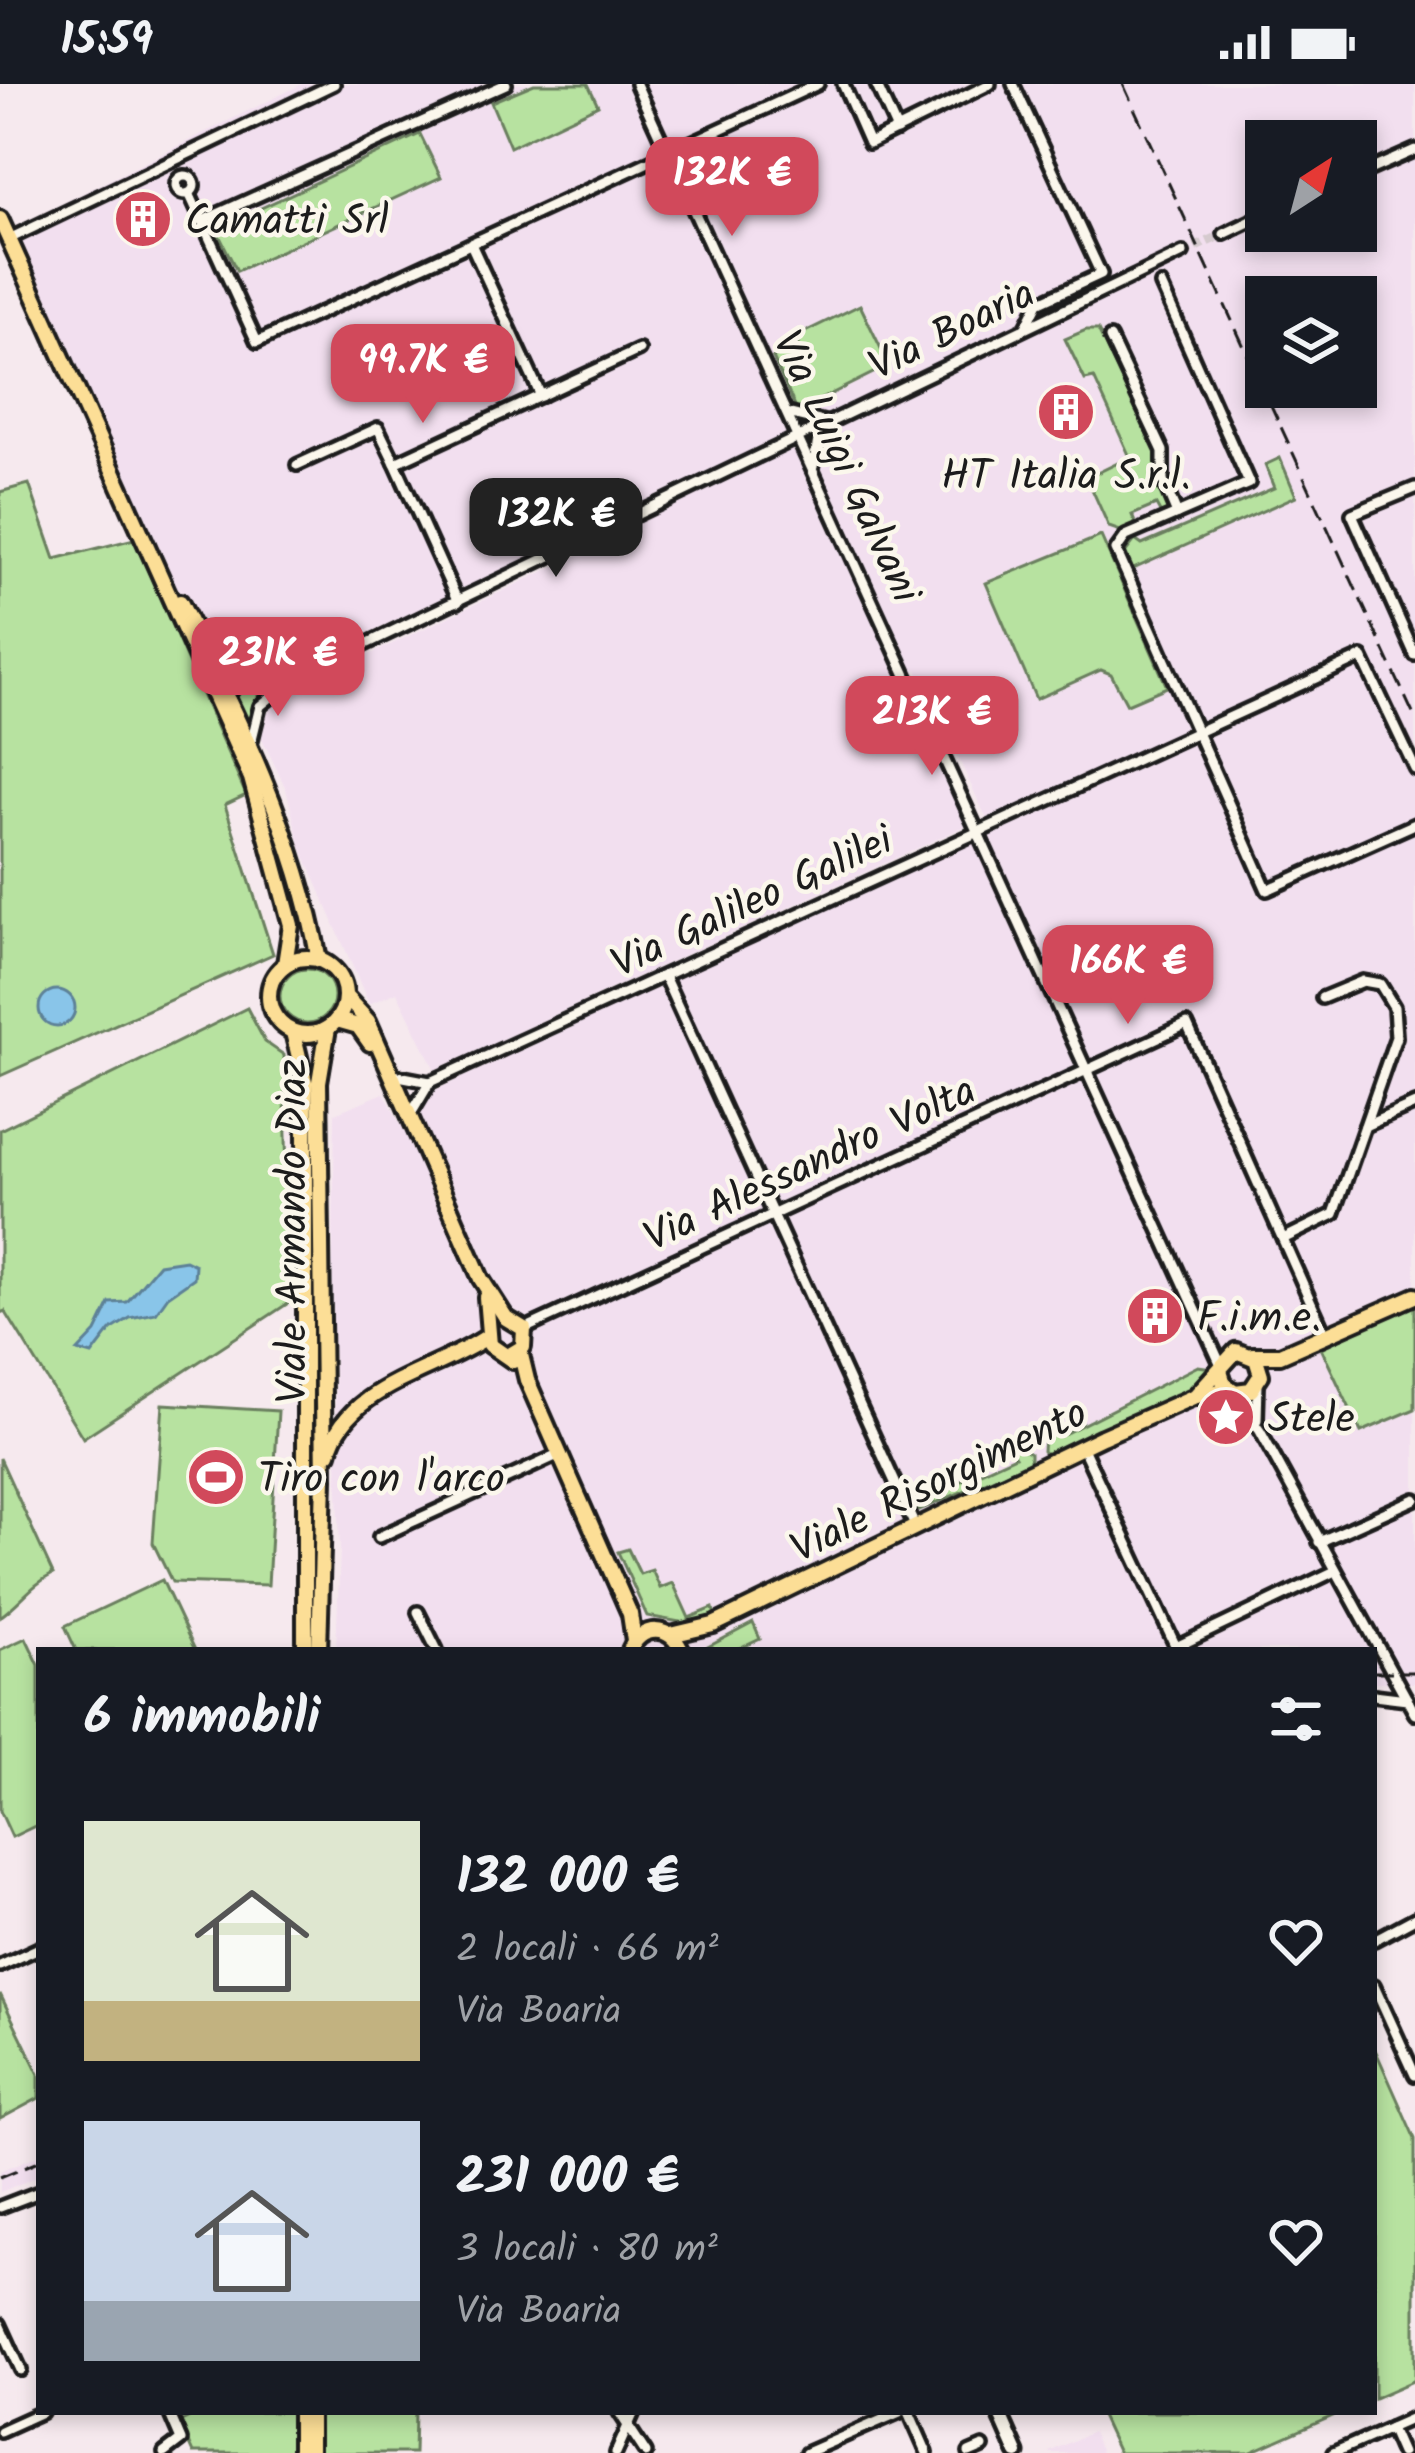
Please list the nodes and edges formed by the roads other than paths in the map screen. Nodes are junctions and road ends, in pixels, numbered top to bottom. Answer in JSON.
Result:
{"nodes":[{"id":1,"x":334,"y":84,"type":"edge"},
{"id":2,"x":506,"y":84,"type":"edge"},
{"id":3,"x":636,"y":84,"type":"edge"},
{"id":4,"x":818,"y":84,"type":"edge"},
{"id":5,"x":843,"y":84,"type":"edge"},
{"id":6,"x":876,"y":84,"type":"edge"},
{"id":7,"x":990,"y":84,"type":"edge"},
{"id":8,"x":1013,"y":84,"type":"edge"},
{"id":9,"x":897,"y":130,"type":"junction"},
{"id":10,"x":1415,"y":150,"type":"edge"},
{"id":11,"x":668,"y":153,"type":"junction"},
{"id":12,"x":175,"y":161,"type":"junction"},
{"id":13,"x":1377,"y":167,"type":"edge"},
{"id":14,"x":0,"y":219,"type":"edge"},
{"id":15,"x":202,"y":221,"type":"junction"},
{"id":16,"x":1245,"y":224,"type":"edge"},
{"id":17,"x":1224,"y":234,"type":"tunnel mouth"},
{"id":18,"x":9,"y":239,"type":"junction"},
{"id":19,"x":472,"y":244,"type":"junction"},
{"id":20,"x":1183,"y":253,"type":"tunnel mouth"},
{"id":21,"x":1161,"y":285,"type":"dead end"},
{"id":22,"x":1026,"y":327,"type":"junction"},
{"id":23,"x":1110,"y":338,"type":"dead end"},
{"id":24,"x":639,"y":350,"type":"dead end"},
{"id":25,"x":541,"y":396,"type":"junction"},
{"id":26,"x":787,"y":412,"type":"junction"},
{"id":27,"x":831,"y":424,"type":"junction"},
{"id":28,"x":800,"y":439,"type":"junction"},
{"id":29,"x":395,"y":464,"type":"junction"},
{"id":30,"x":297,"y":465,"type":"dead end"},
{"id":31,"x":813,"y":469,"type":"junction"},
{"id":32,"x":1415,"y":488,"type":"edge"},
{"id":33,"x":133,"y":511,"type":"junction"},
{"id":34,"x":1177,"y":514,"type":"junction"},
{"id":35,"x":458,"y":602,"type":"junction"},
{"id":36,"x":198,"y":639,"type":"junction"},
{"id":37,"x":1415,"y":655,"type":"edge"},
{"id":38,"x":252,"y":678,"type":"junction"},
{"id":39,"x":293,"y":680,"type":"junction"},
{"id":40,"x":226,"y":697,"type":"junction"},
{"id":41,"x":224,"y":718,"type":"junction"},
{"id":42,"x":1196,"y":733,"type":"junction"},
{"id":43,"x":250,"y":751,"type":"junction"},
{"id":44,"x":1415,"y":769,"type":"edge"},
{"id":45,"x":1415,"y":824,"type":"edge"},
{"id":46,"x":981,"y":831,"type":"junction"},
{"id":47,"x":319,"y":960,"type":"junction"},
{"id":48,"x":285,"y":964,"type":"junction"},
{"id":49,"x":664,"y":976,"type":"junction"},
{"id":50,"x":345,"y":996,"type":"junction"},
{"id":51,"x":1322,"y":998,"type":"dead end"},
{"id":52,"x":332,"y":1024,"type":"junction"},
{"id":53,"x":293,"y":1032,"type":"junction"},
{"id":54,"x":1087,"y":1070,"type":"junction"},
{"id":55,"x":393,"y":1075,"type":"junction"},
{"id":56,"x":430,"y":1082,"type":"junction"},
{"id":57,"x":1415,"y":1104,"type":"edge"},
{"id":58,"x":412,"y":1120,"type":"junction"},
{"id":59,"x":1365,"y":1126,"type":"junction"},
{"id":60,"x":775,"y":1214,"type":"junction"},
{"id":61,"x":1283,"y":1239,"type":"junction"},
{"id":62,"x":1415,"y":1296,"type":"edge"},
{"id":63,"x":524,"y":1329,"type":"junction"},
{"id":64,"x":495,"y":1332,"type":"junction"},
{"id":65,"x":1210,"y":1333,"type":"junction"},
{"id":66,"x":1326,"y":1336,"type":"junction"},
{"id":67,"x":514,"y":1353,"type":"junction"},
{"id":68,"x":1247,"y":1353,"type":"junction"},
{"id":69,"x":1280,"y":1355,"type":"junction"},
{"id":70,"x":1220,"y":1368,"type":"junction"},
{"id":71,"x":1259,"y":1379,"type":"junction"},
{"id":72,"x":1230,"y":1390,"type":"junction"},
{"id":73,"x":1193,"y":1397,"type":"junction"},
{"id":74,"x":1260,"y":1431,"type":"junction"},
{"id":75,"x":1082,"y":1446,"type":"junction"},
{"id":76,"x":560,"y":1454,"type":"junction"},
{"id":77,"x":324,"y":1479,"type":"junction"},
{"id":78,"x":1415,"y":1499,"type":"edge"},
{"id":79,"x":915,"y":1526,"type":"junction"},
{"id":80,"x":379,"y":1537,"type":"dead end"},
{"id":81,"x":1319,"y":1542,"type":"junction"},
{"id":82,"x":1335,"y":1570,"type":"junction"},
{"id":83,"x":418,"y":1612,"type":"dead end"},
{"id":84,"x":630,"y":1614,"type":"junction"},
{"id":85,"x":713,"y":1624,"type":"junction"},
{"id":86,"x":649,"y":1631,"type":"junction"},
{"id":87,"x":671,"y":1635,"type":"junction"},
{"id":88,"x":633,"y":1645,"type":"edge"},
{"id":89,"x":304,"y":1647,"type":"edge"},
{"id":90,"x":319,"y":1647,"type":"edge"},
{"id":91,"x":436,"y":1647,"type":"edge"},
{"id":92,"x":681,"y":1647,"type":"edge"},
{"id":93,"x":686,"y":1647,"type":"edge"},
{"id":94,"x":1377,"y":1695,"type":"edge"},
{"id":95,"x":1407,"y":1700,"type":"junction"},
{"id":96,"x":1415,"y":1714,"type":"edge"},
{"id":97,"x":1415,"y":1918,"type":"edge"},
{"id":98,"x":1377,"y":1938,"type":"edge"},
{"id":99,"x":36,"y":1949,"type":"edge"},
{"id":100,"x":0,"y":1966,"type":"edge"},
{"id":101,"x":1377,"y":1992,"type":"edge"},
{"id":102,"x":1415,"y":2075,"type":"edge"},
{"id":103,"x":36,"y":2193,"type":"edge"},
{"id":104,"x":0,"y":2207,"type":"edge"},
{"id":105,"x":0,"y":2324,"type":"edge"},
{"id":106,"x":21,"y":2370,"type":"dead end"},
{"id":107,"x":36,"y":2415,"type":"edge"},
{"id":108,"x":170,"y":2415,"type":"edge"},
{"id":109,"x":300,"y":2415,"type":"edge"},
{"id":110,"x":310,"y":2415,"type":"edge"},
{"id":111,"x":622,"y":2415,"type":"edge"},
{"id":112,"x":633,"y":2415,"type":"edge"},
{"id":113,"x":893,"y":2415,"type":"edge"},
{"id":114,"x":910,"y":2415,"type":"edge"},
{"id":115,"x":999,"y":2415,"type":"edge"},
{"id":116,"x":1415,"y":2417,"type":"edge"},
{"id":117,"x":629,"y":2424,"type":"junction"},
{"id":118,"x":1390,"y":2428,"type":"junction"},
{"id":119,"x":0,"y":2431,"type":"edge"},
{"id":120,"x":983,"y":2447,"type":"dead end"},
{"id":121,"x":164,"y":2453,"type":"edge"},
{"id":122,"x":300,"y":2453,"type":"edge"},
{"id":123,"x":310,"y":2453,"type":"edge"},
{"id":124,"x":616,"y":2453,"type":"edge"},
{"id":125,"x":646,"y":2453,"type":"edge"},
{"id":126,"x":806,"y":2453,"type":"edge"},
{"id":127,"x":927,"y":2453,"type":"edge"},
{"id":128,"x":969,"y":2453,"type":"edge"},
{"id":129,"x":1017,"y":2453,"type":"edge"},
{"id":130,"x":1333,"y":2453,"type":"edge"},
{"id":131,"x":1401,"y":2453,"type":"edge"}],
"edges":[{"from":1,"to":12,"type":"street"},
{"from":2,"to":15,"type":"street"},
{"from":3,"to":11,"type":"street","name":"Via Luigi Galvani"},
{"from":4,"to":11,"type":"street"},
{"from":5,"to":9,"type":"street"},
{"from":6,"to":9,"type":"street"},
{"from":7,"to":9,"type":"street"},
{"from":8,"to":22,"type":"street"},
{"from":10,"to":13,"type":"street"},
{"from":11,"to":19,"type":"street"},
{"from":11,"to":26,"type":"street","name":"Via Luigi Galvani"},
{"from":12,"to":15,"type":"street"},
{"from":12,"to":18,"type":"street"},
{"from":14,"to":18,"type":"main road"},
{"from":15,"to":19,"type":"street"},
{"from":16,"to":17,"type":"street"},
{"from":18,"to":33,"type":"main road"},
{"from":19,"to":25,"type":"street"},
{"from":20,"to":22,"type":"street","name":"Via Boaria"},
{"from":21,"to":34,"type":"street"},
{"from":22,"to":27,"type":"street","name":"Via Boaria"},
{"from":23,"to":34,"type":"street"},
{"from":24,"to":25,"type":"street"},
{"from":25,"to":29,"type":"street"},
{"from":26,"to":27,"type":"street"},
{"from":26,"to":28,"type":"street","name":"Via Luigi Galvani"},
{"from":27,"to":28,"type":"street","name":"Via Boaria"},
{"from":27,"to":31,"type":"street"},
{"from":28,"to":31,"type":"street","name":"Via Luigi Galvani"},
{"from":28,"to":35,"type":"street","name":"Via Boaria"},
{"from":29,"to":30,"type":"street"},
{"from":29,"to":35,"type":"street"},
{"from":31,"to":46,"type":"street","name":"Via Luigi Galvani"},
{"from":32,"to":37,"type":"street"},
{"from":33,"to":36,"type":"main road"},
{"from":33,"to":41,"type":"main road"},
{"from":34,"to":42,"type":"street"},
{"from":35,"to":39,"type":"street","name":"Via Boaria"},
{"from":36,"to":38,"type":"street"},
{"from":36,"to":40,"type":"main road"},
{"from":38,"to":39,"type":"street","name":"Via Boaria"},
{"from":38,"to":40,"type":"street"},
{"from":39,"to":43,"type":"street","name":"Via Boaria"},
{"from":40,"to":41,"type":"street"},
{"from":40,"to":43,"type":"main road"},
{"from":41,"to":48,"type":"main road"},
{"from":42,"to":44,"type":"street","name":"Via Galileo Galilei"},
{"from":42,"to":45,"type":"street"},
{"from":42,"to":46,"type":"street","name":"Via Galileo Galilei"},
{"from":43,"to":47,"type":"main road"},
{"from":46,"to":49,"type":"street","name":"Via Galileo Galilei"},
{"from":46,"to":54,"type":"street","name":"Via Luigi Galvani"},
{"from":47,"to":48,"type":"main road"},
{"from":47,"to":50,"type":"main road"},
{"from":48,"to":53,"type":"main road"},
{"from":49,"to":56,"type":"street","name":"Via Galileo Galilei"},
{"from":49,"to":60,"type":"street"},
{"from":50,"to":52,"type":"main road"},
{"from":50,"to":55,"type":"main road"},
{"from":51,"to":59,"type":"street"},
{"from":52,"to":53,"type":"main road"},
{"from":52,"to":58,"type":"main road"},
{"from":52,"to":77,"type":"main road","name":"Viale Armando Diaz"},
{"from":53,"to":89,"type":"main road","name":"Viale Armando Diaz"},
{"from":54,"to":60,"type":"street","name":"Via Alessandro Volta"},
{"from":54,"to":61,"type":"street","name":"Via Alessandro Volta"},
{"from":54,"to":65,"type":"street","name":"Via Luigi Galvani"},
{"from":55,"to":56,"type":"street"},
{"from":55,"to":58,"type":"main road"},
{"from":56,"to":58,"type":"street"},
{"from":57,"to":59,"type":"street"},
{"from":58,"to":64,"type":"main road"},
{"from":59,"to":61,"type":"street"},
{"from":60,"to":63,"type":"street","name":"Via Alessandro Volta"},
{"from":60,"to":79,"type":"street"},
{"from":61,"to":66,"type":"street"},
{"from":62,"to":66,"type":"main road"},
{"from":63,"to":64,"type":"main road"},
{"from":63,"to":67,"type":"main road"},
{"from":64,"to":67,"type":"main road"},
{"from":64,"to":77,"type":"main road"},
{"from":65,"to":68,"type":"street"},
{"from":65,"to":70,"type":"street","name":"Via Luigi Galvani"},
{"from":66,"to":69,"type":"main road"},
{"from":67,"to":76,"type":"main road"},
{"from":68,"to":69,"type":"main road"},
{"from":68,"to":70,"type":"main road"},
{"from":68,"to":71,"type":"main road"},
{"from":69,"to":71,"type":"main road"},
{"from":70,"to":72,"type":"main road"},
{"from":70,"to":73,"type":"main road","name":"Viale Risorgimento"},
{"from":71,"to":72,"type":"main road"},
{"from":71,"to":74,"type":"street"},
{"from":72,"to":73,"type":"main road","name":"Viale Risorgimento"},
{"from":72,"to":74,"type":"street"},
{"from":73,"to":75,"type":"main road","name":"Viale Risorgimento"},
{"from":74,"to":81,"type":"street"},
{"from":75,"to":79,"type":"main road","name":"Viale Risorgimento"},
{"from":75,"to":82,"type":"street"},
{"from":76,"to":80,"type":"street"},
{"from":76,"to":84,"type":"main road"},
{"from":77,"to":90,"type":"main road","name":"Viale Armando Diaz"},
{"from":78,"to":81,"type":"street"},
{"from":79,"to":85,"type":"main road","name":"Viale Risorgimento"},
{"from":81,"to":82,"type":"street"},
{"from":82,"to":95,"type":"street"},
{"from":83,"to":91,"type":"street"},
{"from":84,"to":86,"type":"main road"},
{"from":84,"to":88,"type":"main road"},
{"from":85,"to":87,"type":"main road","name":"Viale Risorgimento"},
{"from":85,"to":93,"type":"main road","name":"Viale Risorgimento"},
{"from":86,"to":87,"type":"main road"},
{"from":86,"to":88,"type":"main road"},
{"from":87,"to":92,"type":"main road"},
{"from":94,"to":95,"type":"street"},
{"from":95,"to":96,"type":"street"},
{"from":97,"to":98,"type":"street"},
{"from":99,"to":100,"type":"street"},
{"from":101,"to":102,"type":"street"},
{"from":103,"to":104,"type":"street"},
{"from":105,"to":106,"type":"street"},
{"from":107,"to":119,"type":"street"},
{"from":108,"to":121,"type":"street"},
{"from":109,"to":122,"type":"main road"},
{"from":110,"to":123,"type":"main road"},
{"from":111,"to":117,"type":"street"},
{"from":112,"to":117,"type":"street"},
{"from":113,"to":126,"type":"street"},
{"from":114,"to":127,"type":"street"},
{"from":115,"to":129,"type":"main road"},
{"from":116,"to":118,"type":"street"},
{"from":117,"to":124,"type":"street"},
{"from":117,"to":125,"type":"street"},
{"from":118,"to":130,"type":"street"},
{"from":118,"to":131,"type":"street"},
{"from":120,"to":128,"type":"street"}]}
